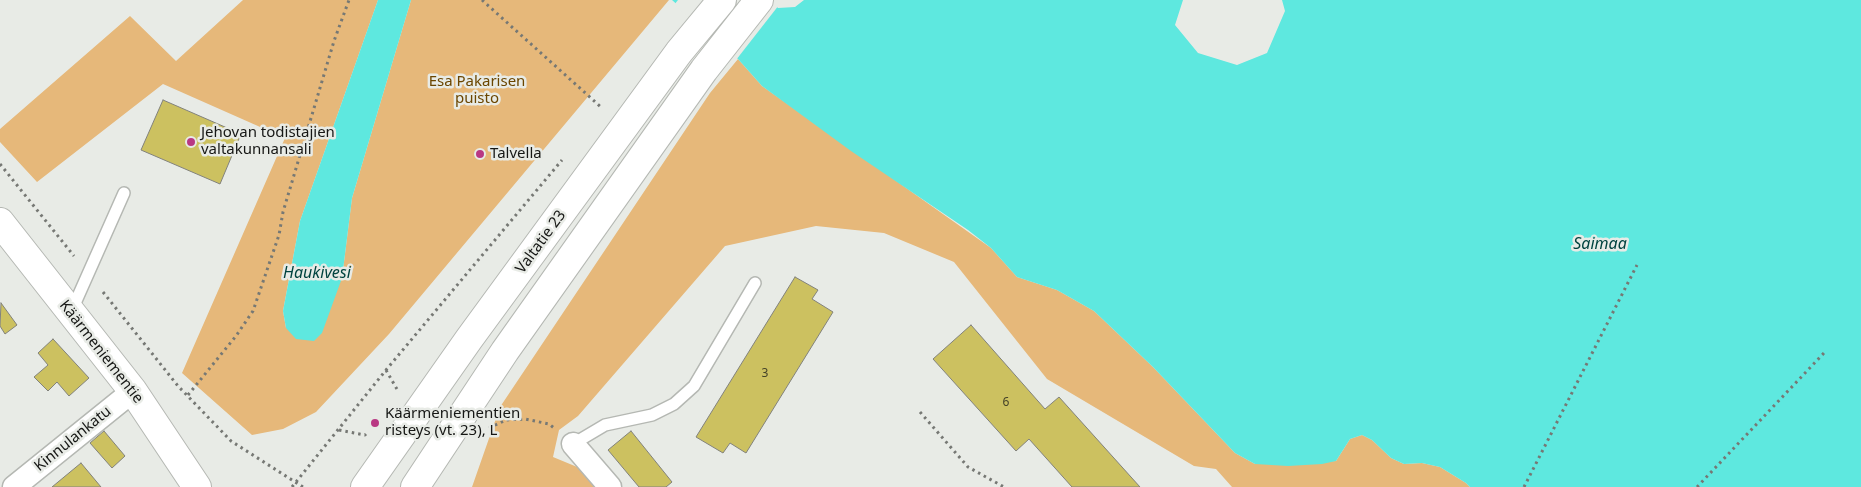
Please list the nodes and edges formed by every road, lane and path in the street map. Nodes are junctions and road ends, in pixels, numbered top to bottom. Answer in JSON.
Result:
{"nodes":[{"id":1,"x":349,"y":0,"type":"edge"},
{"id":2,"x":482,"y":0,"type":"edge"},
{"id":3,"x":722,"y":0,"type":"edge"},
{"id":4,"x":759,"y":0,"type":"edge"},
{"id":5,"x":610,"y":102,"type":"dead end"},
{"id":6,"x":565,"y":156,"type":"dead end"},
{"id":7,"x":0,"y":164,"type":"edge"},
{"id":8,"x":124,"y":194,"type":"dead end"},
{"id":9,"x":0,"y":222,"type":"edge"},
{"id":10,"x":1637,"y":265,"type":"dead end"},
{"id":11,"x":89,"y":275,"type":"junction"},
{"id":12,"x":756,"y":283,"type":"dead end"},
{"id":13,"x":71,"y":312,"type":"junction"},
{"id":14,"x":1824,"y":353,"type":"dead end"},
{"id":15,"x":386,"y":370,"type":"junction"},
{"id":16,"x":133,"y":391,"type":"junction"},
{"id":17,"x":188,"y":395,"type":"junction"},
{"id":18,"x":393,"y":397,"type":"dead end"},
{"id":19,"x":920,"y":412,"type":"dead end"},
{"id":20,"x":487,"y":428,"type":"dead end"},
{"id":21,"x":370,"y":429,"type":"dead end"},
{"id":22,"x":339,"y":430,"type":"junction"},
{"id":23,"x":573,"y":444,"type":"junction"},
{"id":24,"x":295,"y":483,"type":"junction"},
{"id":25,"x":14,"y":487,"type":"edge"},
{"id":26,"x":197,"y":487,"type":"edge"},
{"id":27,"x":292,"y":487,"type":"edge"},
{"id":28,"x":303,"y":487,"type":"edge"},
{"id":29,"x":365,"y":487,"type":"edge"},
{"id":30,"x":415,"y":487,"type":"edge"},
{"id":31,"x":610,"y":487,"type":"edge"},
{"id":32,"x":1004,"y":487,"type":"edge"},
{"id":33,"x":1524,"y":487,"type":"edge"},
{"id":34,"x":1697,"y":487,"type":"edge"}],
"edges":[{"from":1,"to":17,"type":"path"},
{"from":2,"to":5,"type":"path"},
{"from":3,"to":29,"type":"main road","name":"Valtatie 23"},
{"from":4,"to":30,"type":"main road"},
{"from":6,"to":15,"type":"path"},
{"from":7,"to":11,"type":"path"},
{"from":8,"to":11,"type":"lane"},
{"from":9,"to":13,"type":"main road","name":"Käärmeniementie"},
{"from":10,"to":33,"type":"path"},
{"from":11,"to":13,"type":"lane"},
{"from":11,"to":17,"type":"path"},
{"from":12,"to":23,"type":"lane"},
{"from":13,"to":16,"type":"main road","name":"Käärmeniementie"},
{"from":14,"to":34,"type":"path"},
{"from":15,"to":18,"type":"path"},
{"from":15,"to":22,"type":"path"},
{"from":16,"to":25,"type":"street","name":"Kinnulankatu"},
{"from":16,"to":26,"type":"main road","name":"Käärmeniementie"},
{"from":17,"to":24,"type":"path"},
{"from":19,"to":32,"type":"path"},
{"from":20,"to":23,"type":"path"},
{"from":21,"to":22,"type":"path"},
{"from":22,"to":24,"type":"path"},
{"from":23,"to":31,"type":"street"},
{"from":24,"to":27,"type":"path"},
{"from":24,"to":28,"type":"path"}]}
